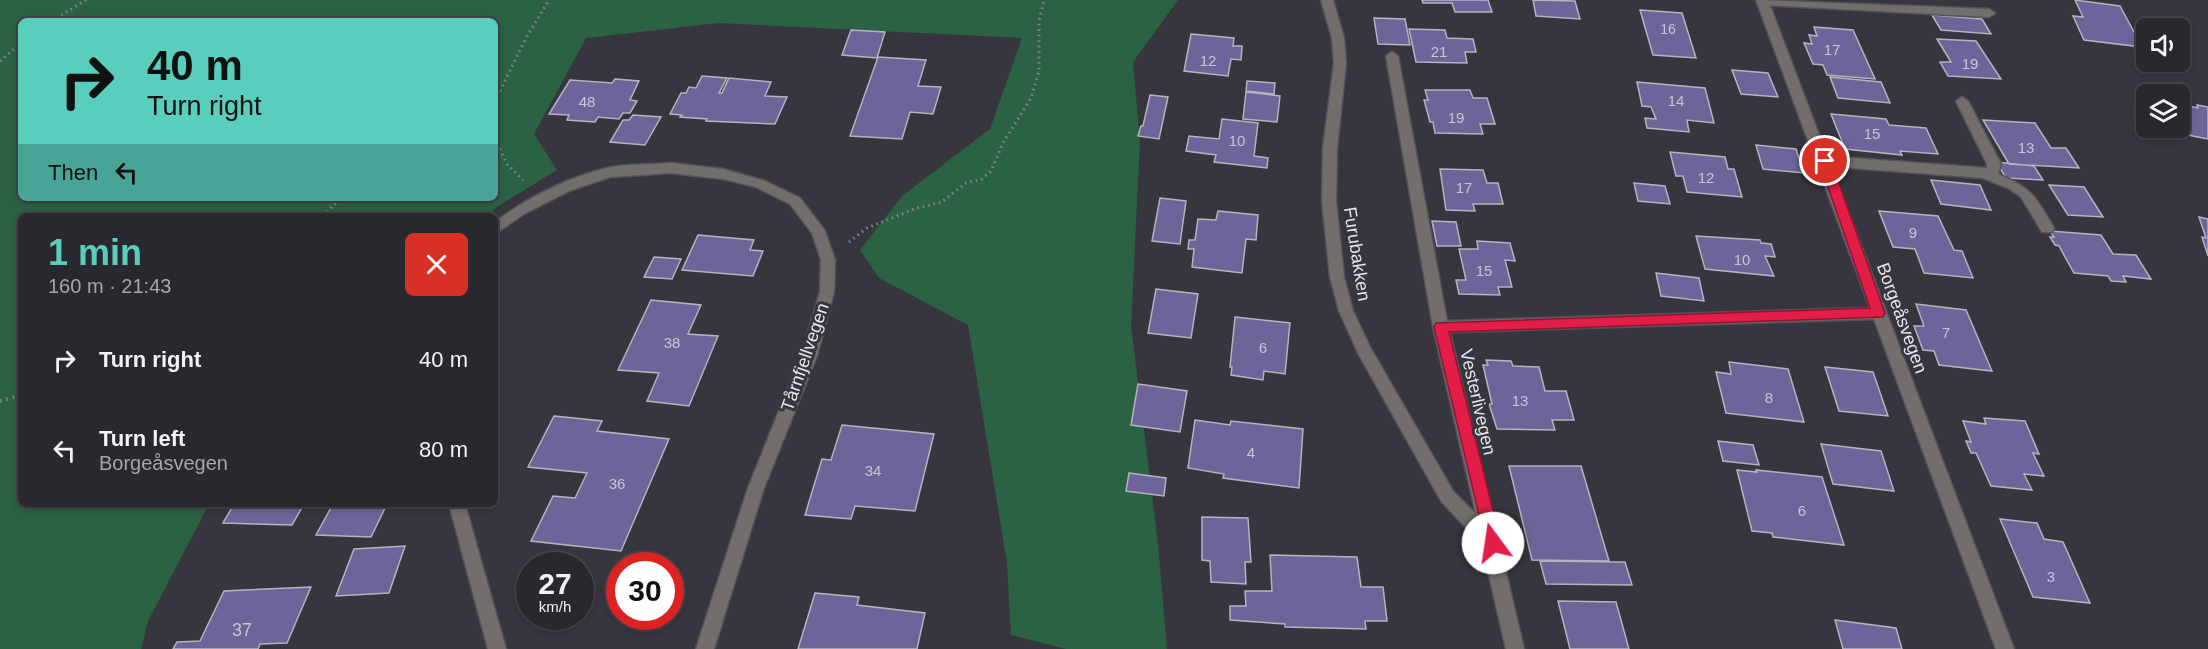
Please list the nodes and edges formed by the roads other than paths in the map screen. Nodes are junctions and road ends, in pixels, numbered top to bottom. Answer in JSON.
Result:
{"nodes":[{"id":1,"x":1327,"y":0,"type":"edge"},
{"id":2,"x":1763,"y":1,"type":"edge"},
{"id":3,"x":1989,"y":13,"type":"dead end"},
{"id":4,"x":1392,"y":56,"type":"dead end"},
{"id":5,"x":1962,"y":101,"type":"dead end"},
{"id":6,"x":1825,"y":161,"type":"junction"},
{"id":7,"x":1985,"y":174,"type":"junction"},
{"id":8,"x":498,"y":227,"type":"edge"},
{"id":9,"x":2047,"y":228,"type":"dead end"},
{"id":10,"x":1878,"y":313,"type":"junction"},
{"id":11,"x":1441,"y":327,"type":"junction"},
{"id":12,"x":458,"y":507,"type":"edge"},
{"id":13,"x":1493,"y":543,"type":"junction"},
{"id":14,"x":497,"y":649,"type":"edge"},
{"id":15,"x":705,"y":649,"type":"edge"},
{"id":16,"x":1515,"y":649,"type":"edge"},
{"id":17,"x":2005,"y":649,"type":"edge"}],
"edges":[{"from":1,"to":13,"type":"street","name":"Furubakken"},
{"from":2,"to":3,"type":"street"},
{"from":2,"to":6,"type":"street","name":"Borgeåsvegen"},
{"from":4,"to":11,"type":"street","name":"Vesterlivegen"},
{"from":5,"to":7,"type":"street"},
{"from":6,"to":7,"type":"street"},
{"from":6,"to":10,"type":"street","name":"Borgeåsvegen"},
{"from":7,"to":9,"type":"street"},
{"from":8,"to":15,"type":"street","name":"Tårnfjellvegen"},
{"from":10,"to":11,"type":"street"},
{"from":10,"to":17,"type":"street","name":"Borgeåsvegen"},
{"from":11,"to":13,"type":"street","name":"Vesterlivegen"},
{"from":12,"to":14,"type":"street"},
{"from":13,"to":16,"type":"street","name":"Vesterlivegen"}]}
